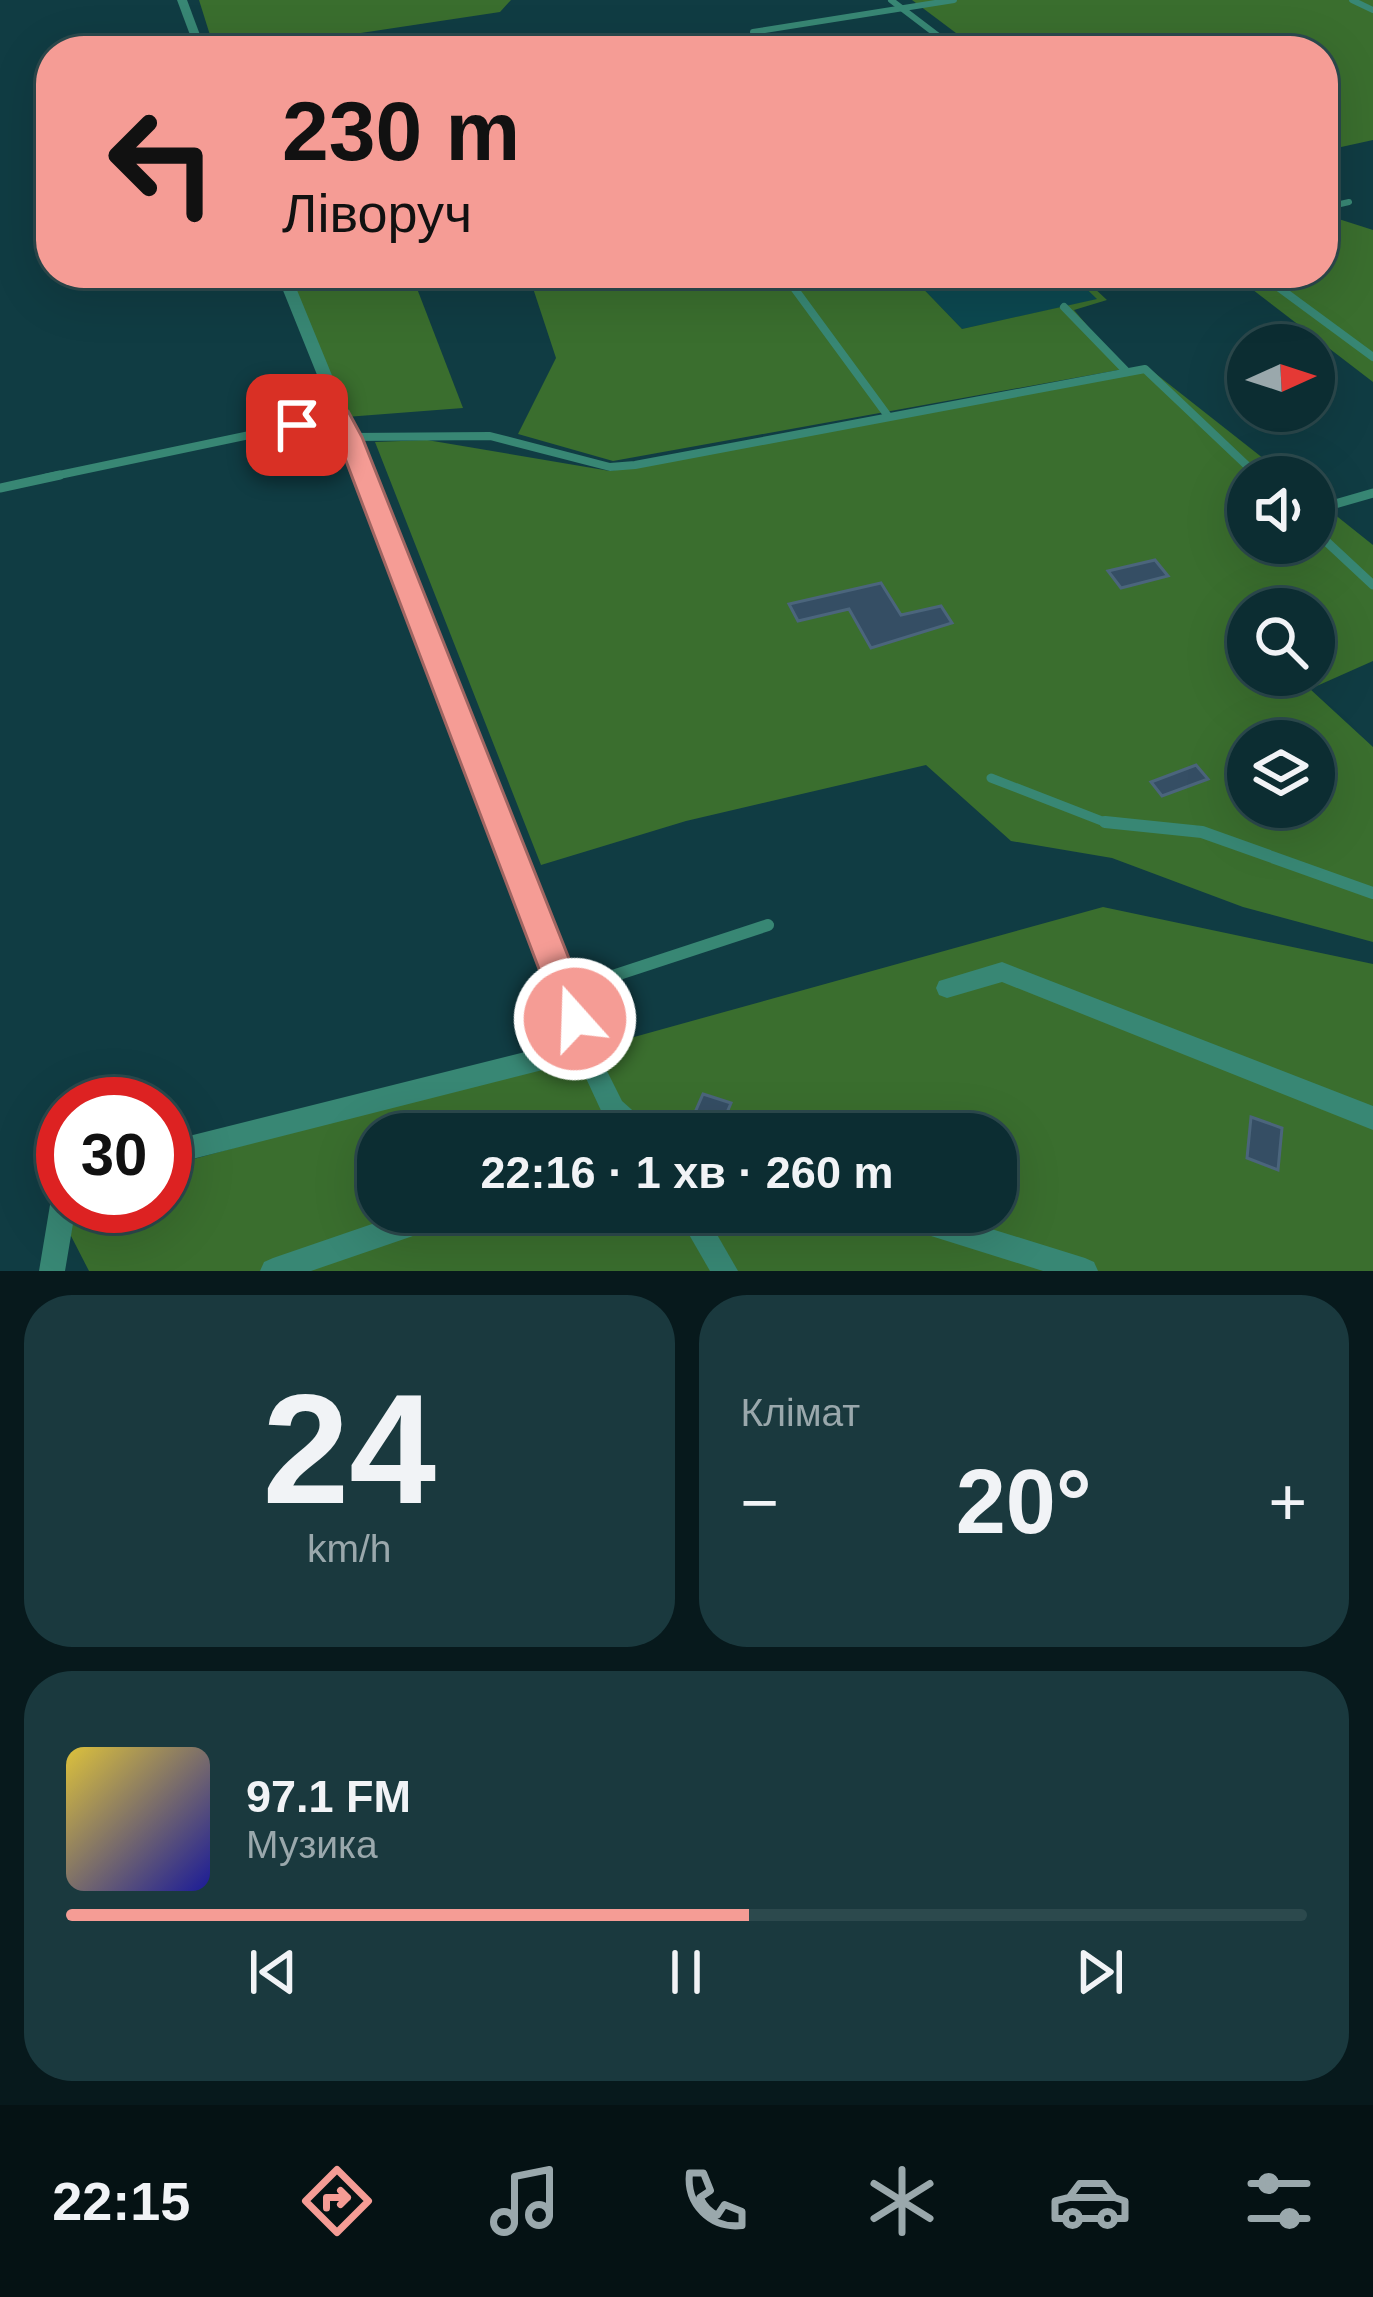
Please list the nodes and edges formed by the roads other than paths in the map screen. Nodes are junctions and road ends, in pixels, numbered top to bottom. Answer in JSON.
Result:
{"nodes":[{"id":1,"x":182,"y":0,"type":"edge"},
{"id":2,"x":891,"y":0,"type":"edge"},
{"id":3,"x":954,"y":0,"type":"edge"},
{"id":4,"x":1352,"y":0,"type":"edge"},
{"id":5,"x":900,"y":8,"type":"junction"},
{"id":6,"x":1373,"y":10,"type":"edge"},
{"id":7,"x":753,"y":32,"type":"dead end"},
{"id":8,"x":195,"y":36,"type":"edge"},
{"id":9,"x":938,"y":36,"type":"edge"},
{"id":10,"x":1349,"y":202,"type":"dead end"},
{"id":11,"x":1338,"y":205,"type":"edge"},
{"id":12,"x":289,"y":288,"type":"edge"},
{"id":13,"x":794,"y":288,"type":"edge"},
{"id":14,"x":1279,"y":288,"type":"edge"},
{"id":15,"x":1064,"y":307,"type":"dead end"},
{"id":16,"x":1373,"y":357,"type":"edge"},
{"id":17,"x":1127,"y":372,"type":"junction"},
{"id":18,"x":340,"y":416,"type":"junction"},
{"id":19,"x":888,"y":416,"type":"junction"},
{"id":20,"x":350,"y":437,"type":"junction"},
{"id":21,"x":1236,"y":456,"type":"edge"},
{"id":22,"x":0,"y":488,"type":"edge"},
{"id":23,"x":1373,"y":493,"type":"edge"},
{"id":24,"x":1335,"y":504,"type":"edge"},
{"id":25,"x":1335,"y":550,"type":"edge"},
{"id":26,"x":1373,"y":585,"type":"edge"},
{"id":27,"x":992,"y":778,"type":"dead end"},
{"id":28,"x":1373,"y":893,"type":"edge"},
{"id":29,"x":768,"y":925,"type":"dead end"},
{"id":30,"x":947,"y":988,"type":"dead end"},
{"id":31,"x":566,"y":992,"type":"junction"},
{"id":32,"x":584,"y":1048,"type":"junction"},
{"id":33,"x":617,"y":1113,"type":"edge"},
{"id":34,"x":1373,"y":1118,"type":"edge"},
{"id":35,"x":192,"y":1147,"type":"edge"},
{"id":36,"x":58,"y":1233,"type":"edge"},
{"id":37,"x":384,"y":1233,"type":"edge"},
{"id":38,"x":701,"y":1233,"type":"edge"},
{"id":39,"x":963,"y":1233,"type":"edge"},
{"id":40,"x":52,"y":1271,"type":"edge"},
{"id":41,"x":273,"y":1271,"type":"edge"},
{"id":42,"x":724,"y":1271,"type":"edge"},
{"id":43,"x":1085,"y":1271,"type":"edge"}],
"edges":[{"from":1,"to":8,"type":"street"},
{"from":2,"to":5,"type":"lane"},
{"from":3,"to":5,"type":"lane"},
{"from":4,"to":6,"type":"lane"},
{"from":5,"to":7,"type":"lane"},
{"from":5,"to":9,"type":"lane"},
{"from":10,"to":11,"type":"lane"},
{"from":12,"to":18,"type":"street"},
{"from":13,"to":19,"type":"lane"},
{"from":14,"to":16,"type":"lane"},
{"from":15,"to":17,"type":"lane"},
{"from":17,"to":19,"type":"lane"},
{"from":17,"to":21,"type":"lane"},
{"from":18,"to":20,"type":"street"},
{"from":18,"to":22,"type":"lane"},
{"from":19,"to":20,"type":"lane"},
{"from":20,"to":31,"type":"street"},
{"from":23,"to":24,"type":"lane"},
{"from":25,"to":26,"type":"lane"},
{"from":27,"to":28,"type":"lane"},
{"from":29,"to":31,"type":"lane"},
{"from":30,"to":34,"type":"street"},
{"from":31,"to":32,"type":"street"},
{"from":32,"to":33,"type":"street"},
{"from":32,"to":35,"type":"street"},
{"from":36,"to":40,"type":"street"},
{"from":37,"to":41,"type":"street"},
{"from":38,"to":42,"type":"street"},
{"from":39,"to":43,"type":"street"}]}
